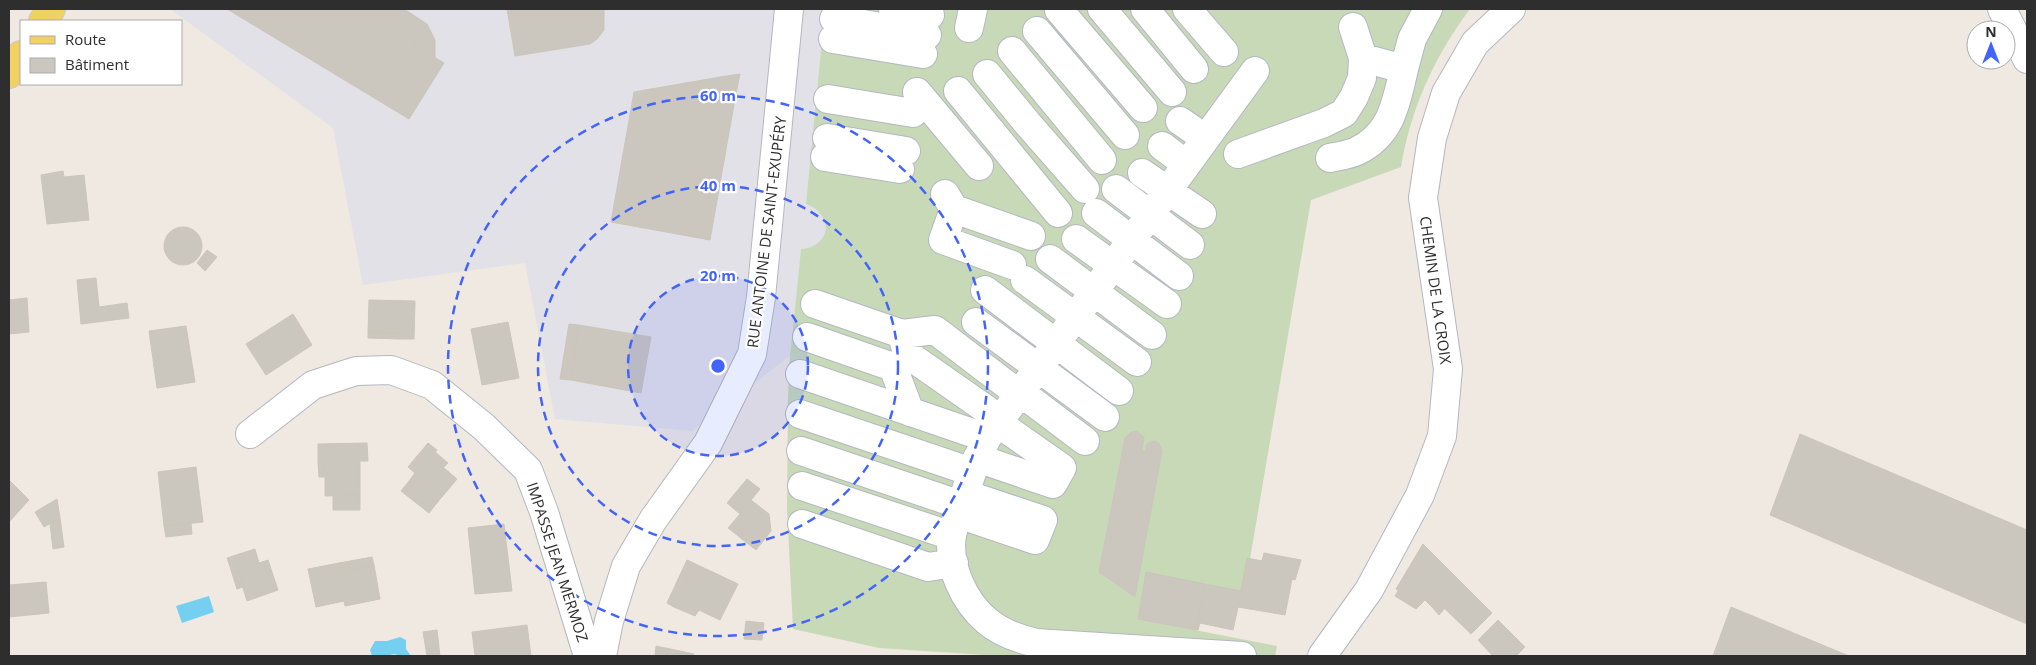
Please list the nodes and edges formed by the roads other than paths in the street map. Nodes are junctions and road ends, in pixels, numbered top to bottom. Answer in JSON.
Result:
{"nodes":[{"id":1,"x":51,"y":9,"type":"edge"},
{"id":2,"x":789,"y":9,"type":"edge"},
{"id":3,"x":893,"y":9,"type":"edge"},
{"id":4,"x":1102,"y":9,"type":"edge"},
{"id":5,"x":1145,"y":9,"type":"edge"},
{"id":6,"x":1186,"y":9,"type":"edge"},
{"id":7,"x":1428,"y":9,"type":"edge"},
{"id":8,"x":1511,"y":9,"type":"edge"},
{"id":9,"x":2002,"y":9,"type":"edge"},
{"id":10,"x":1059,"y":10,"type":"edge"},
{"id":11,"x":44,"y":20,"type":"edge"},
{"id":12,"x":1353,"y":27,"type":"dead end"},
{"id":13,"x":834,"y":29,"type":"dead end"},
{"id":14,"x":1037,"y":31,"type":"dead end"},
{"id":15,"x":1012,"y":51,"type":"dead end"},
{"id":16,"x":1224,"y":52,"type":"dead end"},
{"id":17,"x":20,"y":57,"type":"edge"},
{"id":18,"x":1363,"y":58,"type":"junction"},
{"id":19,"x":2027,"y":59,"type":"edge"},
{"id":20,"x":1194,"y":69,"type":"dead end"},
{"id":21,"x":1404,"y":69,"type":"junction"},
{"id":22,"x":1255,"y":71,"type":"dead end"},
{"id":23,"x":9,"y":74,"type":"edge"},
{"id":24,"x":987,"y":74,"type":"dead end"},
{"id":25,"x":958,"y":91,"type":"dead end"},
{"id":26,"x":1172,"y":92,"type":"dead end"},
{"id":27,"x":1143,"y":108,"type":"dead end"},
{"id":28,"x":1180,"y":121,"type":"dead end"},
{"id":29,"x":1125,"y":135,"type":"dead end"},
{"id":30,"x":828,"y":138,"type":"junction"},
{"id":31,"x":1205,"y":138,"type":"junction"},
{"id":32,"x":908,"y":141,"type":"junction"},
{"id":33,"x":1238,"y":154,"type":"dead end"},
{"id":34,"x":1330,"y":158,"type":"dead end"},
{"id":35,"x":1153,"y":159,"type":"dead end"},
{"id":36,"x":1102,"y":160,"type":"dead end"},
{"id":37,"x":979,"y":166,"type":"dead end"},
{"id":38,"x":1177,"y":177,"type":"junction"},
{"id":39,"x":1116,"y":189,"type":"dead end"},
{"id":40,"x":1058,"y":213,"type":"dead end"},
{"id":41,"x":1150,"y":214,"type":"junction"},
{"id":42,"x":1202,"y":214,"type":"dead end"},
{"id":43,"x":1031,"y":236,"type":"dead end"},
{"id":44,"x":1076,"y":239,"type":"dead end"},
{"id":45,"x":1131,"y":240,"type":"junction"},
{"id":46,"x":1190,"y":245,"type":"dead end"},
{"id":47,"x":1050,"y":259,"type":"dead end"},
{"id":48,"x":1113,"y":265,"type":"junction"},
{"id":49,"x":1179,"y":276,"type":"dead end"},
{"id":50,"x":985,"y":290,"type":"dead end"},
{"id":51,"x":1094,"y":291,"type":"junction"},
{"id":52,"x":815,"y":304,"type":"dead end"},
{"id":53,"x":1167,"y":304,"type":"dead end"},
{"id":54,"x":1075,"y":316,"type":"junction"},
{"id":55,"x":976,"y":322,"type":"dead end"},
{"id":56,"x":902,"y":334,"type":"junction"},
{"id":57,"x":1152,"y":335,"type":"dead end"},
{"id":58,"x":807,"y":337,"type":"dead end"},
{"id":59,"x":1056,"y":343,"type":"junction"},
{"id":60,"x":1137,"y":362,"type":"dead end"},
{"id":61,"x":1038,"y":367,"type":"junction"},
{"id":62,"x":800,"y":374,"type":"dead end"},
{"id":63,"x":1119,"y":391,"type":"dead end"},
{"id":64,"x":1019,"y":393,"type":"junction"},
{"id":65,"x":910,"y":412,"type":"junction"},
{"id":66,"x":800,"y":414,"type":"dead end"},
{"id":67,"x":1105,"y":416,"type":"dead end"},
{"id":68,"x":250,"y":434,"type":"dead end"},
{"id":69,"x":1086,"y":441,"type":"dead end"},
{"id":70,"x":801,"y":451,"type":"dead end"},
{"id":71,"x":974,"y":473,"type":"junction"},
{"id":72,"x":802,"y":486,"type":"dead end"},
{"id":73,"x":802,"y":524,"type":"dead end"},
{"id":74,"x":954,"y":563,"type":"junction"},
{"id":75,"x":588,"y":656,"type":"edge"},
{"id":76,"x":602,"y":656,"type":"edge"},
{"id":77,"x":1242,"y":656,"type":"edge"},
{"id":78,"x":1322,"y":656,"type":"edge"}],
"edges":[{"from":1,"to":11,"type":"main road"},
{"from":2,"to":76,"type":"street","name":"RUE ANTOINE DE SAINT-EXUPÉRY"},
{"from":3,"to":13,"type":"street"},
{"from":4,"to":26,"type":"street"},
{"from":5,"to":20,"type":"street"},
{"from":6,"to":16,"type":"street"},
{"from":7,"to":21,"type":"street"},
{"from":8,"to":78,"type":"street","name":"CHEMIN DE LA CROIX"},
{"from":9,"to":19,"type":"street"},
{"from":10,"to":27,"type":"street"},
{"from":12,"to":18,"type":"street"},
{"from":14,"to":29,"type":"street"},
{"from":15,"to":36,"type":"street"},
{"from":17,"to":23,"type":"main road"},
{"from":18,"to":21,"type":"street"},
{"from":18,"to":33,"type":"street"},
{"from":21,"to":34,"type":"street"},
{"from":22,"to":31,"type":"street"},
{"from":24,"to":45,"type":"street"},
{"from":25,"to":40,"type":"street"},
{"from":28,"to":31,"type":"street"},
{"from":30,"to":32,"type":"street"},
{"from":30,"to":32,"type":"street"},
{"from":30,"to":32,"type":"street"},
{"from":31,"to":38,"type":"street"},
{"from":32,"to":37,"type":"street"},
{"from":35,"to":38,"type":"street"},
{"from":38,"to":41,"type":"street"},
{"from":38,"to":42,"type":"street"},
{"from":39,"to":41,"type":"street"},
{"from":41,"to":45,"type":"street"},
{"from":41,"to":46,"type":"street"},
{"from":43,"to":54,"type":"street"},
{"from":44,"to":48,"type":"street"},
{"from":45,"to":48,"type":"street"},
{"from":45,"to":49,"type":"street"},
{"from":47,"to":51,"type":"street"},
{"from":48,"to":51,"type":"street"},
{"from":48,"to":53,"type":"street"},
{"from":50,"to":59,"type":"street"},
{"from":51,"to":54,"type":"street"},
{"from":51,"to":57,"type":"street"},
{"from":52,"to":56,"type":"street"},
{"from":54,"to":59,"type":"street"},
{"from":54,"to":60,"type":"street"},
{"from":55,"to":61,"type":"street"},
{"from":56,"to":64,"type":"street"},
{"from":56,"to":71,"type":"street"},
{"from":58,"to":65,"type":"street"},
{"from":59,"to":61,"type":"street"},
{"from":59,"to":63,"type":"street"},
{"from":61,"to":64,"type":"street"},
{"from":61,"to":67,"type":"street"},
{"from":62,"to":65,"type":"street"},
{"from":64,"to":69,"type":"street"},
{"from":64,"to":71,"type":"street"},
{"from":65,"to":71,"type":"street"},
{"from":66,"to":71,"type":"street"},
{"from":68,"to":75,"type":"street","name":"IMPASSE JEAN MERMOZ"},
{"from":70,"to":71,"type":"street"},
{"from":71,"to":72,"type":"street"},
{"from":71,"to":74,"type":"street"},
{"from":73,"to":74,"type":"street"},
{"from":74,"to":77,"type":"street"}]}
